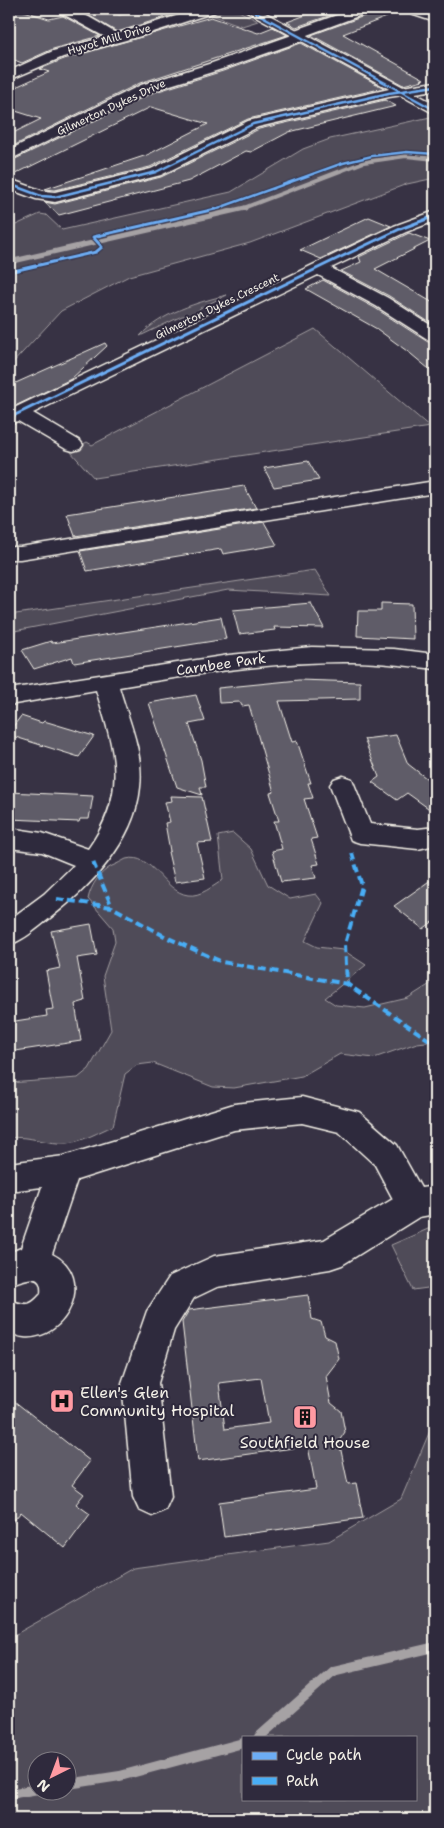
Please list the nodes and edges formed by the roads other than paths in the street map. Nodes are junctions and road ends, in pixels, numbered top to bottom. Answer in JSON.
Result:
{"nodes":[{"id":1,"x":60,"y":9,"type":"edge"},
{"id":2,"x":211,"y":9,"type":"edge"},
{"id":3,"x":249,"y":9,"type":"edge"},
{"id":4,"x":365,"y":9,"type":"edge"},
{"id":5,"x":409,"y":9,"type":"edge"},
{"id":6,"x":435,"y":18,"type":"edge"},
{"id":7,"x":300,"y":35,"type":"junction"},
{"id":8,"x":115,"y":38,"type":"junction"},
{"id":9,"x":11,"y":72,"type":"edge"},
{"id":10,"x":435,"y":86,"type":"edge"},
{"id":11,"x":399,"y":91,"type":"junction"},
{"id":12,"x":435,"y":110,"type":"edge"},
{"id":13,"x":9,"y":156,"type":"edge"},
{"id":14,"x":9,"y":184,"type":"edge"},
{"id":15,"x":427,"y":219,"type":"edge"},
{"id":16,"x":435,"y":229,"type":"edge"},
{"id":17,"x":318,"y":268,"type":"junction"},
{"id":18,"x":435,"y":336,"type":"edge"},
{"id":19,"x":14,"y":416,"type":"edge"},
{"id":20,"x":73,"y":445,"type":"dead end"},
{"id":21,"x":435,"y":487,"type":"edge"},
{"id":22,"x":9,"y":553,"type":"edge"},
{"id":23,"x":435,"y":662,"type":"edge"},
{"id":24,"x":105,"y":681,"type":"junction"},
{"id":25,"x":9,"y":697,"type":"edge"},
{"id":26,"x":343,"y":785,"type":"dead end"},
{"id":27,"x":435,"y":836,"type":"edge"},
{"id":28,"x":9,"y":838,"type":"edge"},
{"id":29,"x":93,"y":862,"type":"junction"},
{"id":30,"x":9,"y":934,"type":"edge"},
{"id":31,"x":64,"y":1170,"type":"junction"},
{"id":32,"x":9,"y":1177,"type":"edge"},
{"id":33,"x":424,"y":1202,"type":"edge"},
{"id":34,"x":21,"y":1266,"type":"edge"},
{"id":35,"x":9,"y":1316,"type":"edge"},
{"id":36,"x":152,"y":1497,"type":"dead end"}],
"edges":[{"from":1,"to":8,"type":"street"},
{"from":2,"to":8,"type":"street","name":"Hyvot Mill Drive"},
{"from":3,"to":7,"type":"street"},
{"from":4,"to":7,"type":"street","name":"Gilmerton Dykes Drive"},
{"from":5,"to":6,"type":"street"},
{"from":7,"to":11,"type":"street"},
{"from":7,"to":13,"type":"street","name":"Gilmerton Dykes Drive"},
{"from":8,"to":9,"type":"street","name":"Hyvot Mill Drive"},
{"from":10,"to":11,"type":"street"},
{"from":11,"to":12,"type":"street"},
{"from":11,"to":14,"type":"street"},
{"from":15,"to":16,"type":"street"},
{"from":15,"to":17,"type":"street","name":"Gilmerton Dykes Crescent"},
{"from":17,"to":18,"type":"street"},
{"from":17,"to":19,"type":"street","name":"Gilmerton Dykes Crescent"},
{"from":19,"to":20,"type":"street"},
{"from":21,"to":22,"type":"street"},
{"from":23,"to":24,"type":"street","name":"Carnbee Park"},
{"from":24,"to":25,"type":"street","name":"Carnbee Park"},
{"from":24,"to":29,"type":"street"},
{"from":26,"to":27,"type":"street"},
{"from":28,"to":29,"type":"street"},
{"from":29,"to":30,"type":"street"},
{"from":31,"to":32,"type":"street"},
{"from":31,"to":33,"type":"street"},
{"from":31,"to":34,"type":"street"},
{"from":33,"to":36,"type":"street"},
{"from":34,"to":35,"type":"street"}]}
